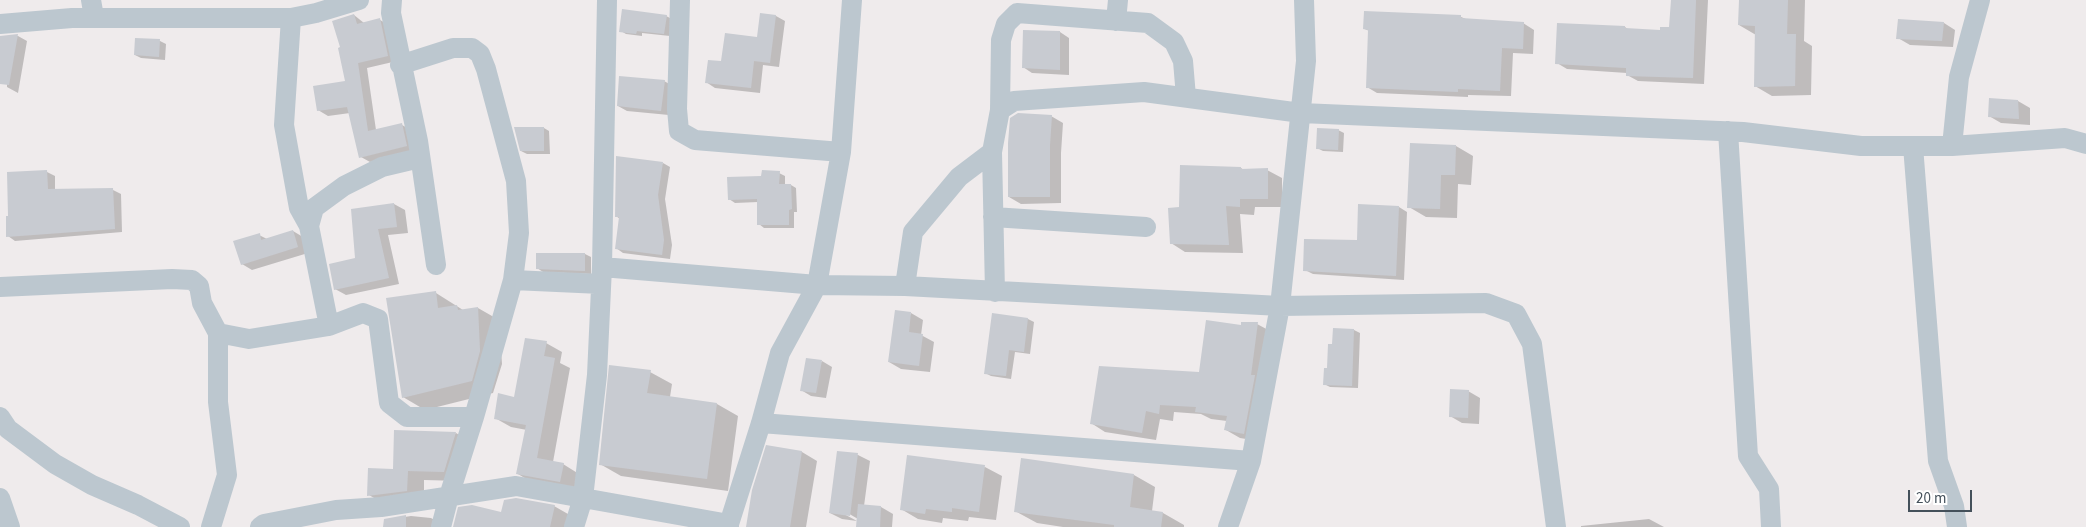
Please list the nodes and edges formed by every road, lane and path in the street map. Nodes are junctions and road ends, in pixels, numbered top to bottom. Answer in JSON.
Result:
{"nodes":[{"id":1,"x":358,"y":0,"type":"edge"},
{"id":2,"x":392,"y":0,"type":"edge"},
{"id":3,"x":607,"y":0,"type":"edge"},
{"id":4,"x":680,"y":0,"type":"edge"},
{"id":5,"x":852,"y":0,"type":"edge"},
{"id":6,"x":1118,"y":0,"type":"edge"},
{"id":7,"x":1304,"y":0,"type":"edge"},
{"id":8,"x":1980,"y":0,"type":"edge"},
{"id":9,"x":92,"y":9,"type":"edge"},
{"id":10,"x":291,"y":18,"type":"junction"},
{"id":11,"x":1116,"y":21,"type":"junction"},
{"id":12,"x":0,"y":24,"type":"edge"},
{"id":13,"x":400,"y":65,"type":"junction"},
{"id":14,"x":1186,"y":97,"type":"junction"},
{"id":15,"x":1000,"y":110,"type":"junction"},
{"id":16,"x":1301,"y":113,"type":"junction"},
{"id":17,"x":1728,"y":132,"type":"junction"},
{"id":18,"x":2086,"y":144,"type":"edge"},
{"id":19,"x":1913,"y":146,"type":"junction"},
{"id":20,"x":1952,"y":146,"type":"junction"},
{"id":21,"x":841,"y":152,"type":"junction"},
{"id":22,"x":992,"y":152,"type":"junction"},
{"id":23,"x":420,"y":158,"type":"junction"},
{"id":24,"x":994,"y":217,"type":"junction"},
{"id":25,"x":309,"y":226,"type":"junction"},
{"id":26,"x":1146,"y":227,"type":"dead end"},
{"id":27,"x":436,"y":264,"type":"dead end"},
{"id":28,"x":602,"y":276,"type":"junction"},
{"id":29,"x":513,"y":280,"type":"junction"},
{"id":30,"x":817,"y":285,"type":"junction"},
{"id":31,"x":905,"y":286,"type":"junction"},
{"id":32,"x":0,"y":287,"type":"edge"},
{"id":33,"x":995,"y":292,"type":"junction"},
{"id":34,"x":1280,"y":306,"type":"junction"},
{"id":35,"x":329,"y":326,"type":"junction"},
{"id":36,"x":218,"y":333,"type":"junction"},
{"id":37,"x":0,"y":417,"type":"edge"},
{"id":38,"x":474,"y":418,"type":"junction"},
{"id":39,"x":761,"y":423,"type":"junction"},
{"id":40,"x":1252,"y":461,"type":"junction"},
{"id":41,"x":449,"y":496,"type":"junction"},
{"id":42,"x":0,"y":498,"type":"edge"},
{"id":43,"x":583,"y":498,"type":"junction"},
{"id":44,"x":729,"y":526,"type":"edge"},
{"id":45,"x":10,"y":527,"type":"edge"},
{"id":46,"x":180,"y":527,"type":"edge"},
{"id":47,"x":211,"y":527,"type":"edge"},
{"id":48,"x":260,"y":527,"type":"edge"},
{"id":49,"x":441,"y":527,"type":"edge"},
{"id":50,"x":574,"y":527,"type":"edge"},
{"id":51,"x":1228,"y":527,"type":"edge"},
{"id":52,"x":1556,"y":527,"type":"edge"},
{"id":53,"x":1771,"y":527,"type":"edge"},
{"id":54,"x":1957,"y":527,"type":"edge"}],
"edges":[{"from":1,"to":10,"type":"street"},
{"from":2,"to":13,"type":"street"},
{"from":3,"to":28,"type":"street"},
{"from":4,"to":21,"type":"street"},
{"from":5,"to":21,"type":"street"},
{"from":6,"to":11,"type":"street"},
{"from":7,"to":16,"type":"street"},
{"from":8,"to":20,"type":"street"},
{"from":9,"to":10,"type":"street"},
{"from":9,"to":12,"type":"street"},
{"from":10,"to":25,"type":"street"},
{"from":11,"to":14,"type":"street"},
{"from":11,"to":15,"type":"street"},
{"from":13,"to":23,"type":"street"},
{"from":13,"to":29,"type":"street"},
{"from":14,"to":15,"type":"street"},
{"from":14,"to":16,"type":"street"},
{"from":15,"to":22,"type":"street"},
{"from":16,"to":17,"type":"street"},
{"from":16,"to":34,"type":"street"},
{"from":17,"to":19,"type":"street"},
{"from":17,"to":53,"type":"street"},
{"from":18,"to":20,"type":"street"},
{"from":19,"to":20,"type":"street"},
{"from":19,"to":54,"type":"street"},
{"from":21,"to":30,"type":"street"},
{"from":22,"to":24,"type":"street"},
{"from":22,"to":31,"type":"street"},
{"from":23,"to":25,"type":"street"},
{"from":23,"to":27,"type":"street"},
{"from":24,"to":26,"type":"street"},
{"from":24,"to":33,"type":"street"},
{"from":25,"to":35,"type":"street"},
{"from":28,"to":29,"type":"street"},
{"from":28,"to":30,"type":"street"},
{"from":28,"to":43,"type":"street"},
{"from":29,"to":38,"type":"street"},
{"from":30,"to":31,"type":"street"},
{"from":30,"to":39,"type":"street"},
{"from":31,"to":33,"type":"street"},
{"from":32,"to":36,"type":"street"},
{"from":33,"to":34,"type":"street"},
{"from":34,"to":40,"type":"street"},
{"from":34,"to":52,"type":"street"},
{"from":35,"to":36,"type":"street"},
{"from":35,"to":38,"type":"street"},
{"from":36,"to":47,"type":"street"},
{"from":37,"to":46,"type":"street"},
{"from":38,"to":41,"type":"street"},
{"from":39,"to":40,"type":"street"},
{"from":39,"to":44,"type":"street"},
{"from":40,"to":51,"type":"street"},
{"from":41,"to":43,"type":"street"},
{"from":41,"to":48,"type":"street"},
{"from":41,"to":49,"type":"street"},
{"from":42,"to":45,"type":"street"},
{"from":43,"to":44,"type":"street"},
{"from":43,"to":50,"type":"street"}]}
